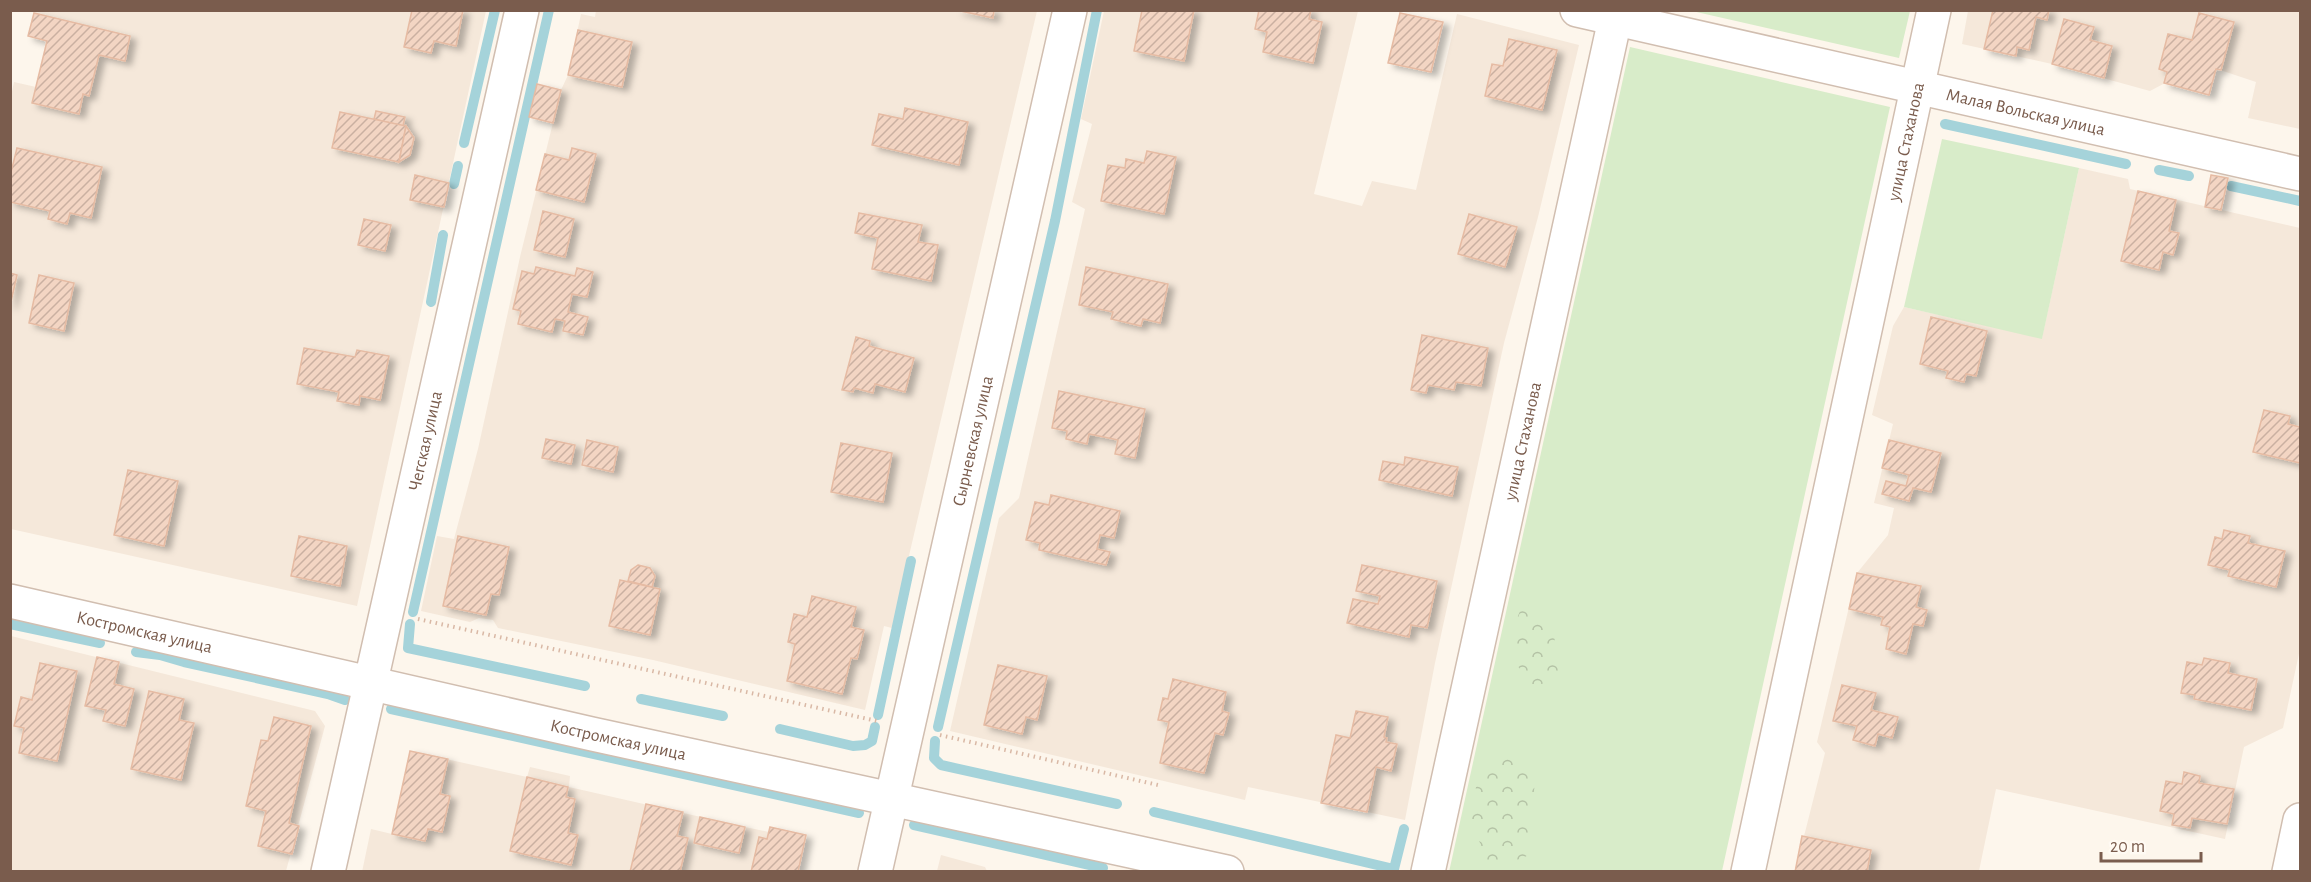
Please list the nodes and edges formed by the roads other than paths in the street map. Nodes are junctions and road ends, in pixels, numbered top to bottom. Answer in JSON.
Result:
{"nodes":[{"id":1,"x":522,"y":10,"type":"edge"},
{"id":2,"x":1070,"y":10,"type":"edge"},
{"id":3,"x":1577,"y":10,"type":"edge"},
{"id":4,"x":1934,"y":10,"type":"edge"},
{"id":5,"x":1616,"y":15,"type":"edge"},
{"id":6,"x":1916,"y":89,"type":"junction"},
{"id":7,"x":2301,"y":174,"type":"edge"},
{"id":8,"x":10,"y":602,"type":"edge"},
{"id":9,"x":371,"y":682,"type":"junction"},
{"id":10,"x":892,"y":798,"type":"junction"},
{"id":11,"x":2301,"y":820,"type":"edge"},
{"id":12,"x":328,"y":872,"type":"edge"},
{"id":13,"x":875,"y":872,"type":"edge"},
{"id":14,"x":1227,"y":872,"type":"edge"},
{"id":15,"x":1428,"y":872,"type":"edge"},
{"id":16,"x":1748,"y":872,"type":"edge"},
{"id":17,"x":2289,"y":872,"type":"edge"}],
"edges":[{"from":1,"to":9,"type":"street","name":"Чегская улица"},
{"from":2,"to":10,"type":"street","name":"Сырневская улица"},
{"from":3,"to":5,"type":"street","name":"Малая Вольская улица"},
{"from":4,"to":6,"type":"street","name":"улица Стаханова"},
{"from":5,"to":6,"type":"street","name":"Малая Вольская улица"},
{"from":5,"to":15,"type":"street","name":"улица Стаханова"},
{"from":6,"to":7,"type":"street","name":"Малая Вольская улица"},
{"from":6,"to":16,"type":"street","name":"улица Стаханова"},
{"from":8,"to":9,"type":"street","name":"Костромская улица"},
{"from":9,"to":10,"type":"street","name":"Костромская улица"},
{"from":9,"to":12,"type":"street","name":"Чегская улица"},
{"from":10,"to":13,"type":"street","name":"Сырневская улица"},
{"from":10,"to":14,"type":"street","name":"Костромская улица"},
{"from":11,"to":17,"type":"street"}]}
